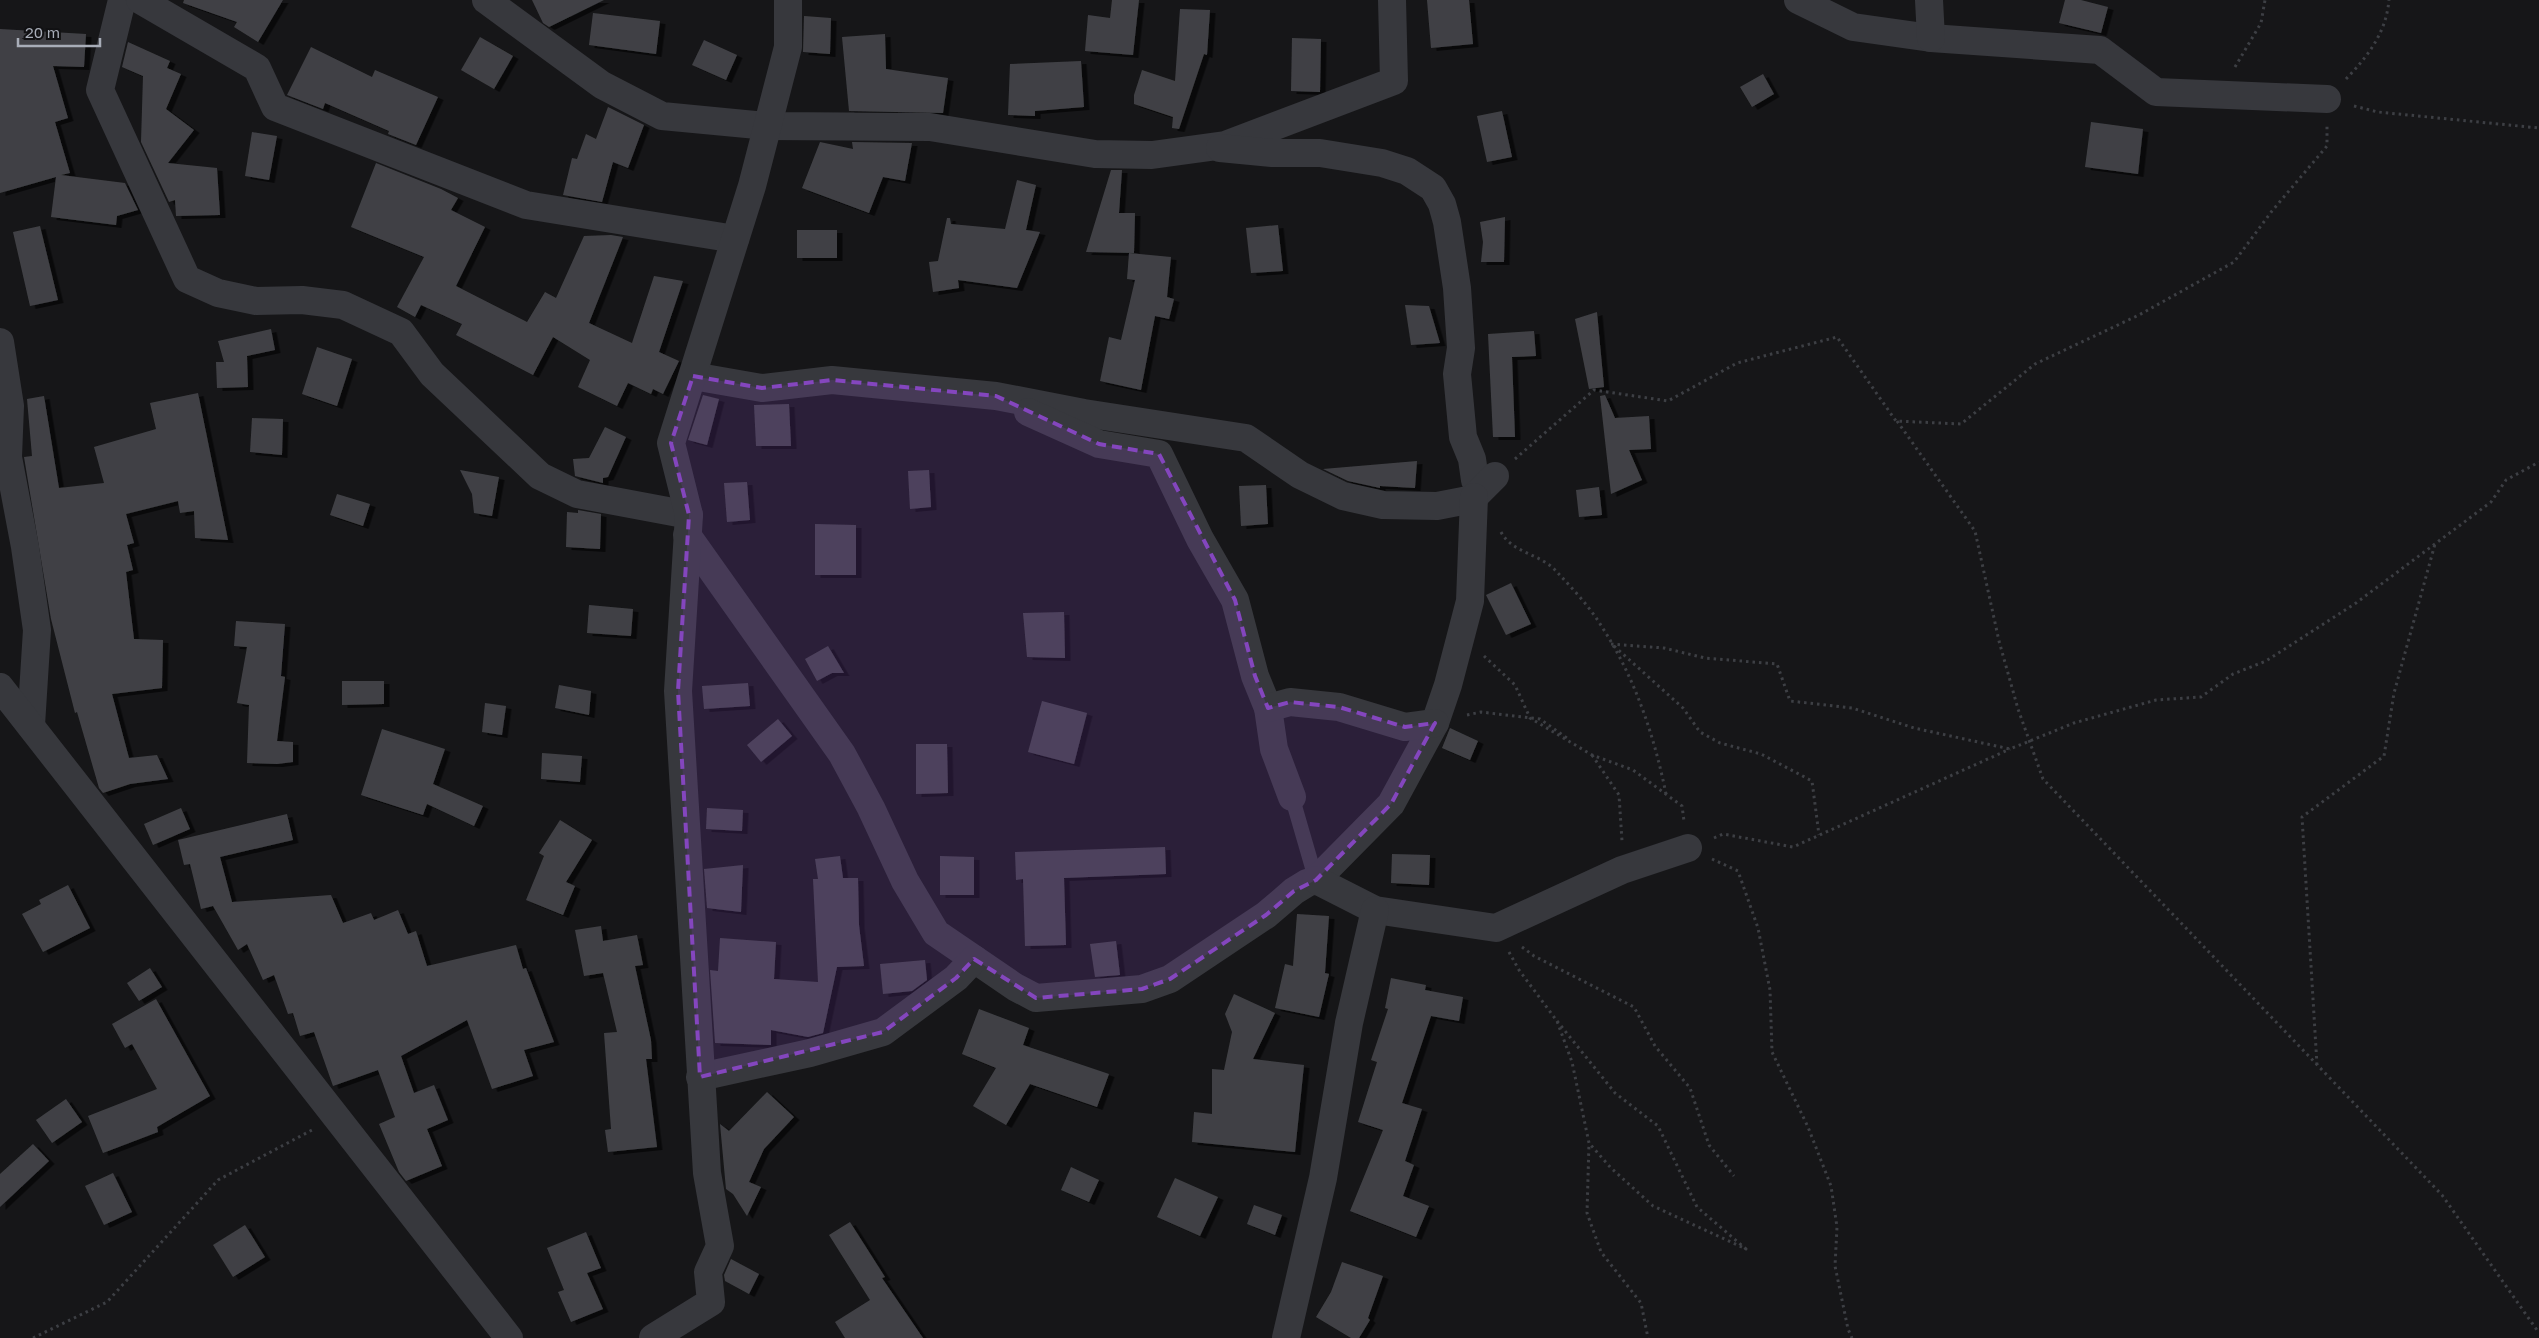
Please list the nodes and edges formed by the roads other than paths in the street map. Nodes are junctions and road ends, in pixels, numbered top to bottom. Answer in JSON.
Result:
{"nodes":[{"id":1,"x":122,"y":0,"type":"edge"},
{"id":2,"x":140,"y":0,"type":"edge"},
{"id":3,"x":486,"y":0,"type":"edge"},
{"id":4,"x":788,"y":0,"type":"edge"},
{"id":5,"x":1392,"y":0,"type":"edge"},
{"id":6,"x":1798,"y":0,"type":"edge"},
{"id":7,"x":1929,"y":0,"type":"edge"},
{"id":8,"x":1931,"y":38,"type":"junction"},
{"id":9,"x":2327,"y":99,"type":"road end"},
{"id":10,"x":767,"y":126,"type":"junction"},
{"id":11,"x":1210,"y":147,"type":"junction"},
{"id":12,"x":735,"y":239,"type":"junction"},
{"id":13,"x":0,"y":342,"type":"edge"},
{"id":14,"x":692,"y":376,"type":"junction"},
{"id":15,"x":996,"y":396,"type":"junction"},
{"id":16,"x":1481,"y":486,"type":"junction"},
{"id":17,"x":688,"y":525,"type":"junction"},
{"id":18,"x":0,"y":688,"type":"edge"},
{"id":19,"x":1268,"y":708,"type":"junction"},
{"id":20,"x":1435,"y":723,"type":"junction"},
{"id":21,"x":31,"y":726,"type":"junction"},
{"id":22,"x":1292,"y":797,"type":"joint"},
{"id":23,"x":1688,"y":848,"type":"road end"},
{"id":24,"x":1316,"y":880,"type":"junction"},
{"id":25,"x":1375,"y":910,"type":"junction"},
{"id":26,"x":974,"y":958,"type":"junction"},
{"id":27,"x":700,"y":1077,"type":"junction"},
{"id":28,"x":509,"y":1338,"type":"edge"},
{"id":29,"x":653,"y":1338,"type":"edge"},
{"id":30,"x":1286,"y":1338,"type":"edge"}],
"edges":[{"from":1,"to":17,"type":"street"},
{"from":2,"to":12,"type":"street"},
{"from":3,"to":10,"type":"street"},
{"from":4,"to":10,"type":"street"},
{"from":5,"to":11,"type":"street"},
{"from":6,"to":8,"type":"street"},
{"from":7,"to":8,"type":"street"},
{"from":8,"to":9,"type":"street"},
{"from":10,"to":11,"type":"street"},
{"from":10,"to":12,"type":"street"},
{"from":11,"to":16,"type":"street"},
{"from":12,"to":14,"type":"street"},
{"from":13,"to":21,"type":"street"},
{"from":14,"to":15,"type":"street"},
{"from":14,"to":17,"type":"street"},
{"from":15,"to":16,"type":"street"},
{"from":15,"to":19,"type":"street"},
{"from":16,"to":20,"type":"street"},
{"from":17,"to":26,"type":"street"},
{"from":17,"to":27,"type":"street"},
{"from":18,"to":21,"type":"street"},
{"from":19,"to":20,"type":"street"},
{"from":19,"to":22,"type":"street"},
{"from":20,"to":24,"type":"street"},
{"from":21,"to":28,"type":"street"},
{"from":22,"to":24,"type":"lane"},
{"from":23,"to":25,"type":"street"},
{"from":24,"to":25,"type":"street"},
{"from":24,"to":26,"type":"street"},
{"from":25,"to":30,"type":"street"},
{"from":26,"to":27,"type":"street"},
{"from":27,"to":29,"type":"street"}]}
